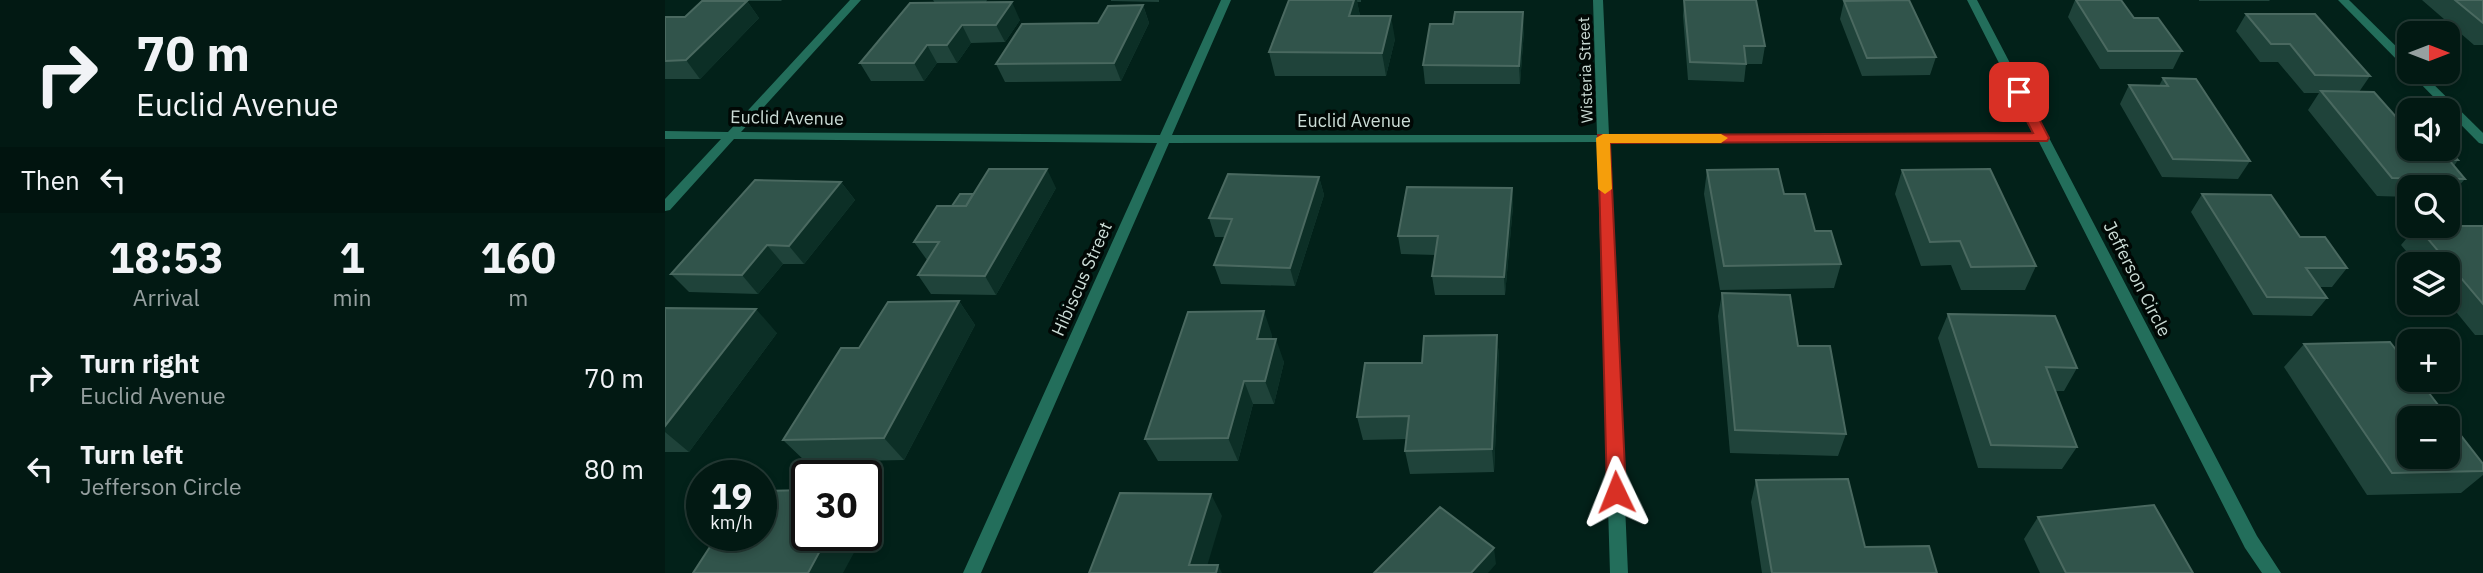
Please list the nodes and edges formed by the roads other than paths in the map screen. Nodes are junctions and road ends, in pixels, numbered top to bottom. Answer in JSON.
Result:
{"nodes":[{"id":1,"x":856,"y":0,"type":"edge"},
{"id":2,"x":1226,"y":0,"type":"edge"},
{"id":3,"x":1598,"y":0,"type":"edge"},
{"id":4,"x":1972,"y":0,"type":"edge"},
{"id":5,"x":2343,"y":0,"type":"edge"},
{"id":6,"x":2397,"y":53,"type":"edge"},
{"id":7,"x":2427,"y":84,"type":"edge"},
{"id":8,"x":665,"y":135,"type":"edge"},
{"id":9,"x":732,"y":135,"type":"junction"},
{"id":10,"x":1603,"y":138,"type":"junction"},
{"id":11,"x":2042,"y":138,"type":"junction"},
{"id":12,"x":1164,"y":139,"type":"junction"},
{"id":13,"x":2483,"y":140,"type":"edge"},
{"id":14,"x":665,"y":207,"type":"edge"},
{"id":15,"x":972,"y":573,"type":"edge"},
{"id":16,"x":1619,"y":573,"type":"edge"},
{"id":17,"x":2272,"y":573,"type":"edge"}],
"edges":[{"from":1,"to":9,"type":"street"},
{"from":2,"to":12,"type":"street","name":"Hibiscus Street"},
{"from":3,"to":10,"type":"street","name":"Wisteria Street"},
{"from":4,"to":11,"type":"street","name":"Jefferson Circle"},
{"from":5,"to":6,"type":"street"},
{"from":7,"to":13,"type":"street"},
{"from":8,"to":9,"type":"street","name":"Euclid Avenue"},
{"from":9,"to":12,"type":"street","name":"Euclid Avenue"},
{"from":9,"to":14,"type":"street"},
{"from":10,"to":11,"type":"street","name":"Euclid Avenue"},
{"from":10,"to":12,"type":"street","name":"Euclid Avenue"},
{"from":10,"to":16,"type":"street","name":"Wisteria Street"},
{"from":11,"to":17,"type":"street","name":"Jefferson Circle"},
{"from":12,"to":15,"type":"street","name":"Hibiscus Street"}]}
